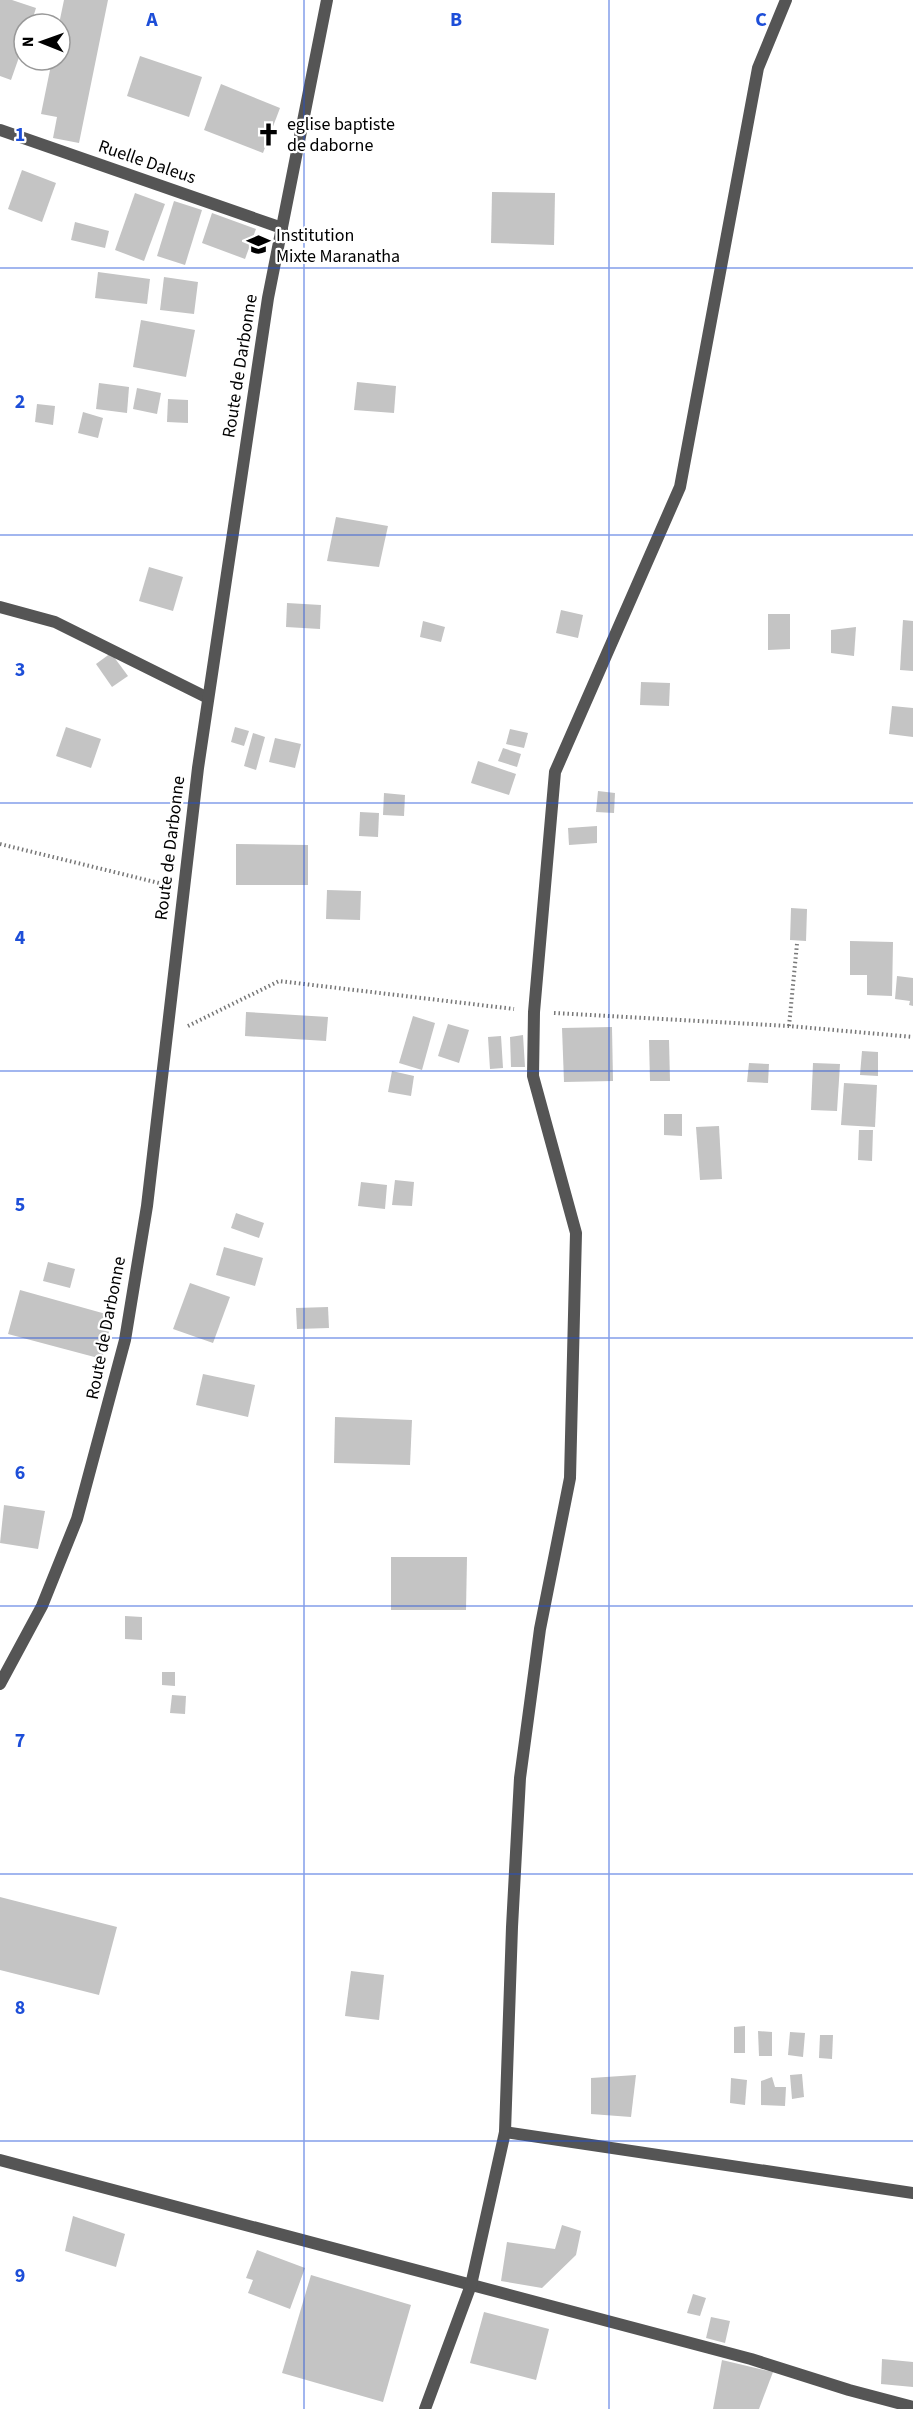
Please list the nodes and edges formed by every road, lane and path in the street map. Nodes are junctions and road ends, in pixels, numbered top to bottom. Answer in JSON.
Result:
{"nodes":[{"id":1,"x":327,"y":0,"type":"edge"},
{"id":2,"x":786,"y":0,"type":"edge"},
{"id":3,"x":0,"y":130,"type":"edge"},
{"id":4,"x":282,"y":228,"type":"junction"},
{"id":5,"x":0,"y":607,"type":"edge"},
{"id":6,"x":208,"y":698,"type":"junction"},
{"id":7,"x":0,"y":844,"type":"edge"},
{"id":8,"x":184,"y":889,"type":"junction"},
{"id":9,"x":797,"y":944,"type":"dead end"},
{"id":10,"x":789,"y":1026,"type":"dead end"},
{"id":11,"x":0,"y":1684,"type":"edge"},
{"id":12,"x":505,"y":2132,"type":"junction"},
{"id":13,"x":0,"y":2160,"type":"edge"},
{"id":14,"x":913,"y":2193,"type":"edge"},
{"id":15,"x":471,"y":2286,"type":"junction"},
{"id":16,"x":913,"y":2407,"type":"edge"},
{"id":17,"x":425,"y":2409,"type":"edge"}],
"edges":[{"from":1,"to":4,"type":"street","name":"Route de Darbonne"},
{"from":2,"to":12,"type":"street"},
{"from":3,"to":4,"type":"street","name":"Ruelle Daleus"},
{"from":4,"to":6,"type":"street","name":"Route de Darbonne"},
{"from":5,"to":6,"type":"street"},
{"from":6,"to":8,"type":"street","name":"Route de Darbonne"},
{"from":7,"to":8,"type":"path"},
{"from":8,"to":11,"type":"street","name":"Route de Darbonne"},
{"from":9,"to":10,"type":"path"},
{"from":12,"to":14,"type":"street"},
{"from":12,"to":15,"type":"street"},
{"from":13,"to":15,"type":"street"},
{"from":15,"to":16,"type":"street"},
{"from":15,"to":17,"type":"street"}]}
